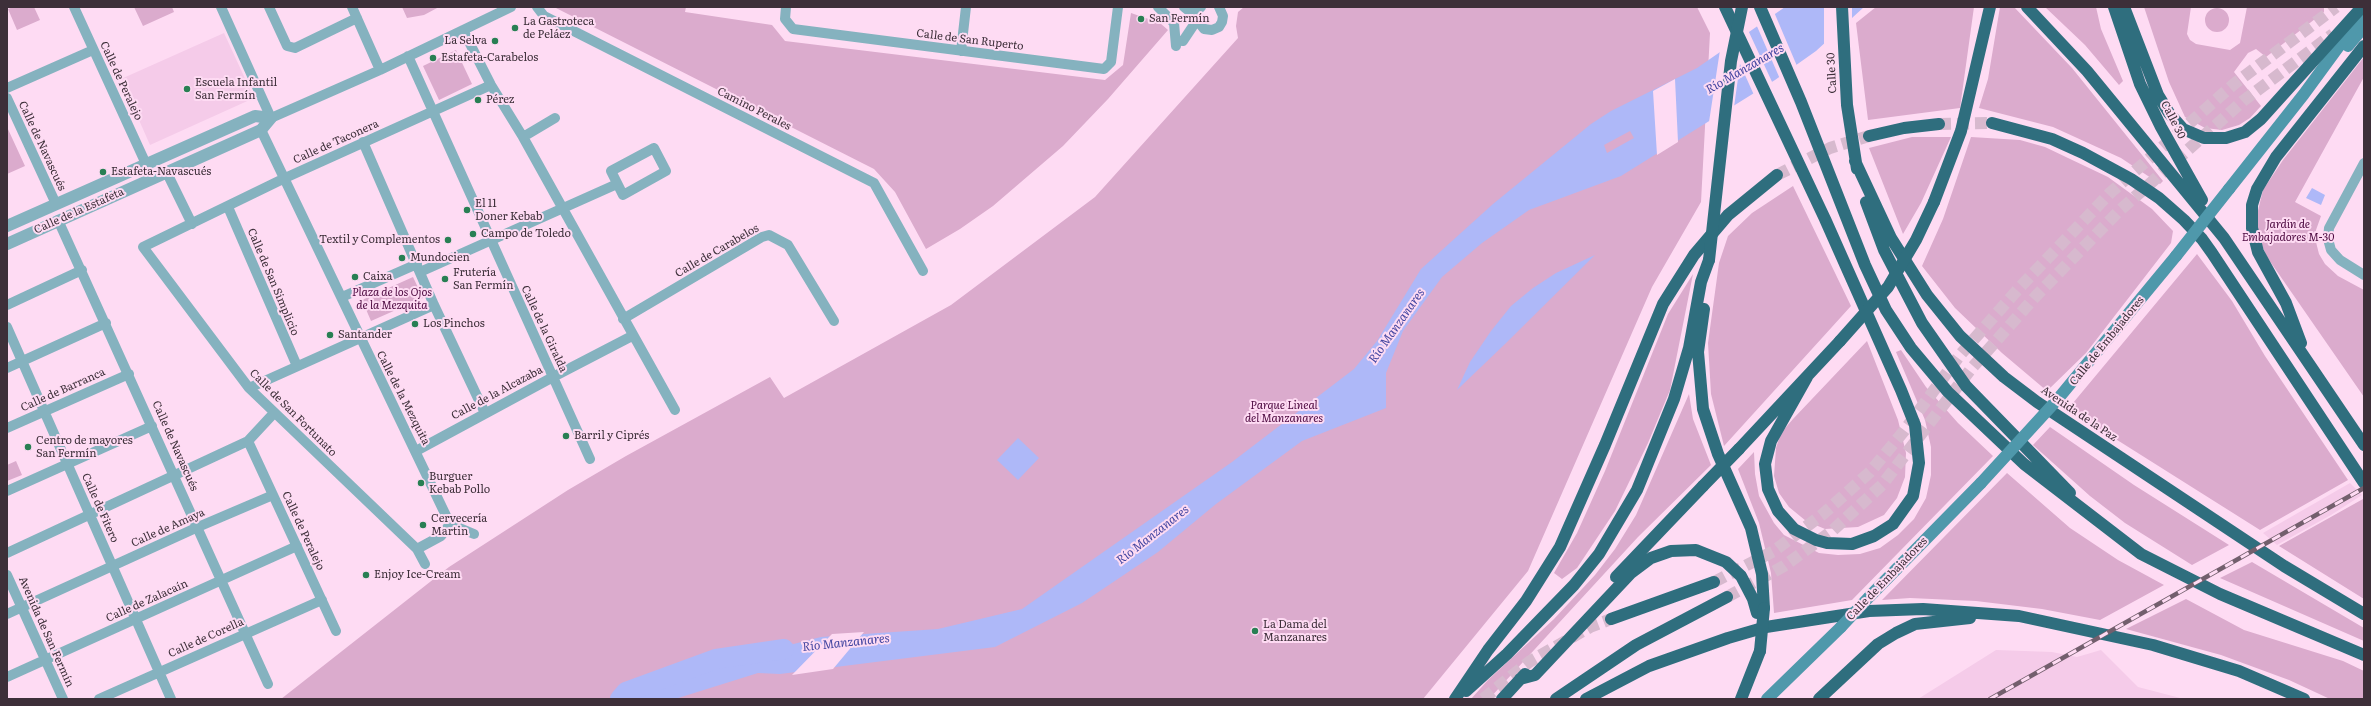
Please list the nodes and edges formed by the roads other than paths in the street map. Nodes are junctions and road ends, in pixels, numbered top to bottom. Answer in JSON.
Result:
{"nodes":[{"id":1,"x":74,"y":7,"type":"edge"},
{"id":2,"x":221,"y":7,"type":"edge"},
{"id":3,"x":269,"y":7,"type":"edge"},
{"id":4,"x":352,"y":7,"type":"edge"},
{"id":5,"x":511,"y":7,"type":"edge"},
{"id":6,"x":537,"y":7,"type":"edge"},
{"id":7,"x":786,"y":7,"type":"edge"},
{"id":8,"x":966,"y":7,"type":"edge"},
{"id":9,"x":1118,"y":7,"type":"edge"},
{"id":10,"x":1158,"y":7,"type":"edge"},
{"id":11,"x":1184,"y":7,"type":"edge"},
{"id":12,"x":1201,"y":7,"type":"edge"},
{"id":13,"x":1742,"y":7,"type":"edge"},
{"id":14,"x":1760,"y":7,"type":"edge"},
{"id":15,"x":1842,"y":7,"type":"edge"},
{"id":16,"x":1990,"y":7,"type":"edge"},
{"id":17,"x":2027,"y":7,"type":"edge"},
{"id":18,"x":2114,"y":7,"type":"edge"},
{"id":19,"x":2124,"y":7,"type":"edge"},
{"id":20,"x":2362,"y":7,"type":"edge"},
{"id":21,"x":1221,"y":8,"type":"edge"},
{"id":22,"x":1727,"y":11,"type":"edge"},
{"id":23,"x":2364,"y":12,"type":"edge"},
{"id":24,"x":357,"y":18,"type":"junction"},
{"id":25,"x":1196,"y":19,"type":"junction"},
{"id":26,"x":2364,"y":27,"type":"edge"},
{"id":27,"x":1204,"y":29,"type":"junction"},
{"id":28,"x":463,"y":30,"type":"junction"},
{"id":29,"x":1176,"y":46,"type":"dead end"},
{"id":30,"x":2364,"y":46,"type":"edge"},
{"id":31,"x":93,"y":50,"type":"junction"},
{"id":32,"x":960,"y":52,"type":"junction"},
{"id":33,"x":408,"y":56,"type":"junction"},
{"id":34,"x":380,"y":70,"type":"junction"},
{"id":35,"x":491,"y":85,"type":"junction"},
{"id":36,"x":7,"y":88,"type":"edge"},
{"id":37,"x":2304,"y":94,"type":"junction"},
{"id":38,"x":7,"y":98,"type":"edge"},
{"id":39,"x":434,"y":110,"type":"junction"},
{"id":40,"x":254,"y":116,"type":"junction"},
{"id":41,"x":271,"y":118,"type":"junction"},
{"id":42,"x":555,"y":118,"type":"dead end"},
{"id":43,"x":1939,"y":124,"type":"tunnel mouth"},
{"id":44,"x":1992,"y":124,"type":"tunnel mouth"},
{"id":45,"x":262,"y":130,"type":"junction"},
{"id":46,"x":1869,"y":136,"type":"tunnel mouth"},
{"id":47,"x":523,"y":137,"type":"junction"},
{"id":48,"x":364,"y":142,"type":"junction"},
{"id":49,"x":1855,"y":161,"type":"junction"},
{"id":50,"x":2364,"y":163,"type":"edge"},
{"id":51,"x":146,"y":164,"type":"junction"},
{"id":52,"x":167,"y":173,"type":"junction"},
{"id":53,"x":1777,"y":175,"type":"tunnel mouth"},
{"id":54,"x":285,"y":178,"type":"junction"},
{"id":55,"x":617,"y":184,"type":"junction"},
{"id":56,"x":56,"y":204,"type":"junction"},
{"id":57,"x":228,"y":207,"type":"junction"},
{"id":58,"x":562,"y":208,"type":"junction"},
{"id":59,"x":58,"y":220,"type":"junction"},
{"id":60,"x":192,"y":224,"type":"junction"},
{"id":61,"x":7,"y":226,"type":"edge"},
{"id":62,"x":2224,"y":238,"type":"junction"},
{"id":63,"x":490,"y":239,"type":"junction"},
{"id":64,"x":7,"y":244,"type":"edge"},
{"id":65,"x":143,"y":247,"type":"joint"},
{"id":66,"x":1709,"y":260,"type":"junction"},
{"id":67,"x":418,"y":268,"type":"junction"},
{"id":68,"x":82,"y":270,"type":"junction"},
{"id":69,"x":923,"y":271,"type":"dead end"},
{"id":70,"x":2364,"y":275,"type":"edge"},
{"id":71,"x":342,"y":297,"type":"junction"},
{"id":72,"x":7,"y":305,"type":"edge"},
{"id":73,"x":434,"y":305,"type":"junction"},
{"id":74,"x":623,"y":319,"type":"junction"},
{"id":75,"x":834,"y":321,"type":"dead end"},
{"id":76,"x":106,"y":323,"type":"junction"},
{"id":77,"x":7,"y":327,"type":"edge"},
{"id":78,"x":632,"y":336,"type":"junction"},
{"id":79,"x":360,"y":339,"type":"junction"},
{"id":80,"x":2304,"y":354,"type":"junction"},
{"id":81,"x":22,"y":361,"type":"junction"},
{"id":82,"x":297,"y":366,"type":"junction"},
{"id":83,"x":7,"y":368,"type":"edge"},
{"id":84,"x":129,"y":374,"type":"junction"},
{"id":85,"x":553,"y":377,"type":"junction"},
{"id":86,"x":1806,"y":377,"type":"junction"},
{"id":87,"x":249,"y":388,"type":"junction"},
{"id":88,"x":675,"y":410,"type":"dead end"},
{"id":89,"x":44,"y":411,"type":"junction"},
{"id":90,"x":274,"y":413,"type":"junction"},
{"id":91,"x":485,"y":413,"type":"junction"},
{"id":92,"x":152,"y":426,"type":"junction"},
{"id":93,"x":7,"y":428,"type":"edge"},
{"id":94,"x":248,"y":441,"type":"junction"},
{"id":95,"x":2364,"y":445,"type":"edge"},
{"id":96,"x":416,"y":451,"type":"junction"},
{"id":97,"x":590,"y":460,"type":"dead end"},
{"id":98,"x":68,"y":464,"type":"junction"},
{"id":99,"x":175,"y":476,"type":"junction"},
{"id":100,"x":2364,"y":483,"type":"edge"},
{"id":101,"x":7,"y":491,"type":"edge"},
{"id":102,"x":273,"y":495,"type":"junction"},
{"id":103,"x":90,"y":516,"type":"junction"},
{"id":104,"x":450,"y":524,"type":"junction"},
{"id":105,"x":2103,"y":526,"type":"junction"},
{"id":106,"x":198,"y":527,"type":"junction"},
{"id":107,"x":474,"y":534,"type":"dead end"},
{"id":108,"x":297,"y":546,"type":"junction"},
{"id":109,"x":417,"y":549,"type":"junction"},
{"id":110,"x":7,"y":553,"type":"edge"},
{"id":111,"x":425,"y":564,"type":"dead end"},
{"id":112,"x":113,"y":566,"type":"junction"},
{"id":113,"x":7,"y":575,"type":"edge"},
{"id":114,"x":223,"y":580,"type":"junction"},
{"id":115,"x":1714,"y":582,"type":"tunnel mouth"},
{"id":116,"x":1727,"y":597,"type":"tunnel mouth"},
{"id":117,"x":322,"y":600,"type":"junction"},
{"id":118,"x":22,"y":607,"type":"junction"},
{"id":119,"x":1761,"y":611,"type":"junction"},
{"id":120,"x":1984,"y":613,"type":"junction"},
{"id":121,"x":7,"y":614,"type":"edge"},
{"id":122,"x":2364,"y":614,"type":"edge"},
{"id":123,"x":136,"y":619,"type":"junction"},
{"id":124,"x":1611,"y":619,"type":"tunnel mouth"},
{"id":125,"x":336,"y":631,"type":"dead end"},
{"id":126,"x":246,"y":634,"type":"junction"},
{"id":127,"x":2364,"y":654,"type":"edge"},
{"id":128,"x":47,"y":660,"type":"junction"},
{"id":129,"x":2239,"y":671,"type":"junction"},
{"id":130,"x":159,"y":672,"type":"junction"},
{"id":131,"x":1792,"y":677,"type":"junction"},
{"id":132,"x":7,"y":678,"type":"edge"},
{"id":133,"x":1520,"y":679,"type":"junction"},
{"id":134,"x":268,"y":684,"type":"dead end"},
{"id":135,"x":63,"y":699,"type":"edge"},
{"id":136,"x":99,"y":699,"type":"edge"},
{"id":137,"x":171,"y":699,"type":"edge"},
{"id":138,"x":1456,"y":699,"type":"edge"},
{"id":139,"x":1502,"y":699,"type":"edge"},
{"id":140,"x":1556,"y":699,"type":"edge"},
{"id":141,"x":1586,"y":699,"type":"edge"},
{"id":142,"x":1741,"y":699,"type":"edge"},
{"id":143,"x":1767,"y":699,"type":"edge"},
{"id":144,"x":1776,"y":699,"type":"edge"},
{"id":145,"x":1819,"y":699,"type":"edge"},
{"id":146,"x":2287,"y":699,"type":"edge"},
{"id":147,"x":2304,"y":699,"type":"edge"}],
"edges":[{"from":1,"to":31,"type":"street","name":"Calle de Peralejo"},
{"from":2,"to":41,"type":"street"},
{"from":3,"to":24,"type":"street"},
{"from":4,"to":24,"type":"street"},
{"from":5,"to":28,"type":"street","name":"Calle de la Estafeta"},
{"from":6,"to":69,"type":"street","name":"Camino Perales"},
{"from":7,"to":32,"type":"street","name":"Calle de San Ruperto"},
{"from":8,"to":32,"type":"street"},
{"from":9,"to":32,"type":"street","name":"Calle de San Ruperto"},
{"from":10,"to":29,"type":"street"},
{"from":11,"to":25,"type":"street"},
{"from":12,"to":25,"type":"street"},
{"from":13,"to":66,"type":"highway","bridge":true},
{"from":14,"to":105,"type":"highway"},
{"from":15,"to":49,"type":"highway","name":"Calle 30"},
{"from":16,"to":86,"type":"highway","bridge":true},
{"from":17,"to":62,"type":"highway"},
{"from":18,"to":62,"type":"highway","name":"Calle 30"},
{"from":19,"to":20,"type":"highway"},
{"from":21,"to":27,"type":"street"},
{"from":22,"to":86,"type":"highway"},
{"from":23,"to":37,"type":"main road","name":"Calle de Embajadores"},
{"from":24,"to":34,"type":"street"},
{"from":25,"to":27,"type":"street"},
{"from":25,"to":27,"type":"street"},
{"from":26,"to":37,"type":"main road","name":"Calle de Embajadores"},
{"from":28,"to":33,"type":"street","name":"Calle de la Estafeta"},
{"from":28,"to":35,"type":"street"},
{"from":30,"to":80,"type":"highway"},
{"from":31,"to":36,"type":"street"},
{"from":31,"to":51,"type":"street","name":"Calle de Peralejo"},
{"from":33,"to":34,"type":"street","name":"Calle de la Estafeta"},
{"from":33,"to":39,"type":"street","name":"Calle de la Giralda"},
{"from":34,"to":41,"type":"street","name":"Calle de la Estafeta"},
{"from":35,"to":39,"type":"street","name":"Calle de Taconera"},
{"from":35,"to":47,"type":"street"},
{"from":37,"to":131,"type":"main road","name":"Calle de Embajadores","bridge":true},
{"from":38,"to":56,"type":"street","name":"Calle de Navascués"},
{"from":39,"to":48,"type":"street","name":"Calle de Taconera"},
{"from":39,"to":63,"type":"street","name":"Calle de la Giralda"},
{"from":40,"to":41,"type":"street"},
{"from":40,"to":45,"type":"street"},
{"from":40,"to":51,"type":"street","name":"Calle de la Estafeta"},
{"from":41,"to":45,"type":"street","name":"Calle de la Estafeta"},
{"from":42,"to":47,"type":"street"},
{"from":43,"to":46,"type":"highway"},
{"from":44,"to":100,"type":"highway"},
{"from":45,"to":52,"type":"street","name":"Calle de la Estafeta"},
{"from":45,"to":54,"type":"street","name":"Calle de la Mezquita"},
{"from":47,"to":58,"type":"street"},
{"from":48,"to":54,"type":"street","name":"Calle de Taconera"},
{"from":48,"to":67,"type":"street"},
{"from":49,"to":105,"type":"highway"},
{"from":49,"to":122,"type":"highway","name":"Avenida de la Paz"},
{"from":50,"to":70,"type":"street"},
{"from":51,"to":56,"type":"street","name":"Calle de la Estafeta"},
{"from":52,"to":59,"type":"street","name":"Calle de la Estafeta"},
{"from":52,"to":60,"type":"street"},
{"from":53,"to":138,"type":"highway"},
{"from":54,"to":57,"type":"street","name":"Calle de Taconera"},
{"from":54,"to":71,"type":"street","name":"Calle de la Mezquita"},
{"from":55,"to":55,"type":"street"},
{"from":55,"to":58,"type":"street"},
{"from":56,"to":61,"type":"street","name":"Calle de la Estafeta"},
{"from":57,"to":60,"type":"street","name":"Calle de Taconera"},
{"from":57,"to":82,"type":"street","name":"Calle de San Simplicio"},
{"from":58,"to":63,"type":"street"},
{"from":58,"to":74,"type":"street"},
{"from":59,"to":64,"type":"street","name":"Calle de la Estafeta"},
{"from":59,"to":68,"type":"street","name":"Calle de Navascués"},
{"from":60,"to":65,"type":"street","name":"Calle de Taconera"},
{"from":62,"to":80,"type":"highway"},
{"from":63,"to":67,"type":"street"},
{"from":63,"to":85,"type":"street","name":"Calle de la Giralda"},
{"from":65,"to":87,"type":"street","name":"Calle de San Fortunato"},
{"from":66,"to":119,"type":"highway"},
{"from":66,"to":138,"type":"highway"},
{"from":67,"to":71,"type":"street"},
{"from":67,"to":73,"type":"street"},
{"from":68,"to":72,"type":"street"},
{"from":68,"to":76,"type":"street","name":"Calle de Navascués"},
{"from":71,"to":79,"type":"street","name":"Calle de la Mezquita"},
{"from":73,"to":79,"type":"street"},
{"from":73,"to":91,"type":"street"},
{"from":74,"to":75,"type":"street","name":"Calle de Carabelos"},
{"from":74,"to":78,"type":"street"},
{"from":76,"to":81,"type":"street"},
{"from":76,"to":84,"type":"street","name":"Calle de Navascués"},
{"from":77,"to":81,"type":"street","name":"Calle de Fitero"},
{"from":78,"to":85,"type":"street","name":"Calle de la Alcazaba"},
{"from":78,"to":88,"type":"street"},
{"from":79,"to":82,"type":"street"},
{"from":79,"to":96,"type":"street","name":"Calle de la Mezquita"},
{"from":80,"to":95,"type":"highway"},
{"from":81,"to":83,"type":"street"},
{"from":81,"to":89,"type":"street","name":"Calle de Fitero"},
{"from":82,"to":87,"type":"street"},
{"from":84,"to":89,"type":"street","name":"Calle de Barranca"},
{"from":84,"to":92,"type":"street","name":"Calle de Navascués"},
{"from":85,"to":91,"type":"street","name":"Calle de la Alcazaba"},
{"from":85,"to":97,"type":"street","name":"Calle de la Giralda"},
{"from":86,"to":133,"type":"highway","bridge":true},
{"from":87,"to":90,"type":"street","name":"Calle de San Fortunato"},
{"from":89,"to":93,"type":"street","name":"Calle de Barranca"},
{"from":89,"to":98,"type":"street","name":"Calle de Fitero"},
{"from":90,"to":94,"type":"street"},
{"from":90,"to":109,"type":"street","name":"Calle de San Fortunato"},
{"from":91,"to":96,"type":"street","name":"Calle de la Alcazaba"},
{"from":92,"to":98,"type":"street"},
{"from":92,"to":99,"type":"street","name":"Calle de Navascués"},
{"from":94,"to":99,"type":"street"},
{"from":94,"to":102,"type":"street","name":"Calle de Peralejo"},
{"from":96,"to":104,"type":"street","name":"Calle de la Mezquita"},
{"from":98,"to":101,"type":"street"},
{"from":98,"to":103,"type":"street","name":"Calle de Fitero"},
{"from":99,"to":103,"type":"street"},
{"from":99,"to":106,"type":"street","name":"Calle de Navascués"},
{"from":102,"to":106,"type":"street","name":"Calle de Amaya"},
{"from":102,"to":108,"type":"street","name":"Calle de Peralejo"},
{"from":103,"to":110,"type":"street"},
{"from":103,"to":112,"type":"street","name":"Calle de Fitero"},
{"from":104,"to":107,"type":"street"},
{"from":104,"to":109,"type":"street"},
{"from":105,"to":127,"type":"highway"},
{"from":106,"to":112,"type":"street","name":"Calle de Amaya"},
{"from":106,"to":114,"type":"street","name":"Calle de Navascués"},
{"from":108,"to":114,"type":"street","name":"Calle de Zalacaín"},
{"from":108,"to":117,"type":"street","name":"Calle de Peralejo"},
{"from":109,"to":111,"type":"street","name":"Calle de San Fortunato"},
{"from":112,"to":118,"type":"street","name":"Calle de Amaya"},
{"from":112,"to":123,"type":"street","name":"Calle de Fitero"},
{"from":113,"to":118,"type":"street","name":"Avenida de San Fermín"},
{"from":114,"to":123,"type":"street","name":"Calle de Zalacaín"},
{"from":114,"to":126,"type":"street","name":"Calle de Navascués"},
{"from":115,"to":124,"type":"highway"},
{"from":116,"to":140,"type":"highway"},
{"from":117,"to":125,"type":"street","name":"Calle de Peralejo"},
{"from":117,"to":126,"type":"street","name":"Calle de Corella"},
{"from":118,"to":121,"type":"street","name":"Calle de Amaya"},
{"from":118,"to":128,"type":"street","name":"Avenida de San Fermín"},
{"from":119,"to":133,"type":"highway"},
{"from":119,"to":142,"type":"highway"},
{"from":120,"to":129,"type":"highway"},
{"from":120,"to":141,"type":"highway"},
{"from":120,"to":145,"type":"highway"},
{"from":123,"to":128,"type":"street","name":"Calle de Zalacaín"},
{"from":123,"to":130,"type":"street","name":"Calle de Fitero"},
{"from":126,"to":130,"type":"street","name":"Calle de Corella"},
{"from":126,"to":134,"type":"street","name":"Calle de Navascués"},
{"from":128,"to":132,"type":"street","name":"Calle de Zalacaín"},
{"from":128,"to":135,"type":"street","name":"Avenida de San Fermín"},
{"from":129,"to":146,"type":"highway"},
{"from":129,"to":147,"type":"highway"},
{"from":130,"to":136,"type":"street","name":"Calle de Corella"},
{"from":130,"to":137,"type":"street","name":"Calle de Fitero"},
{"from":131,"to":143,"type":"main road","name":"Calle de Embajadores"},
{"from":131,"to":144,"type":"main road","name":"Calle de Embajadores"},
{"from":133,"to":139,"type":"highway"}]}
